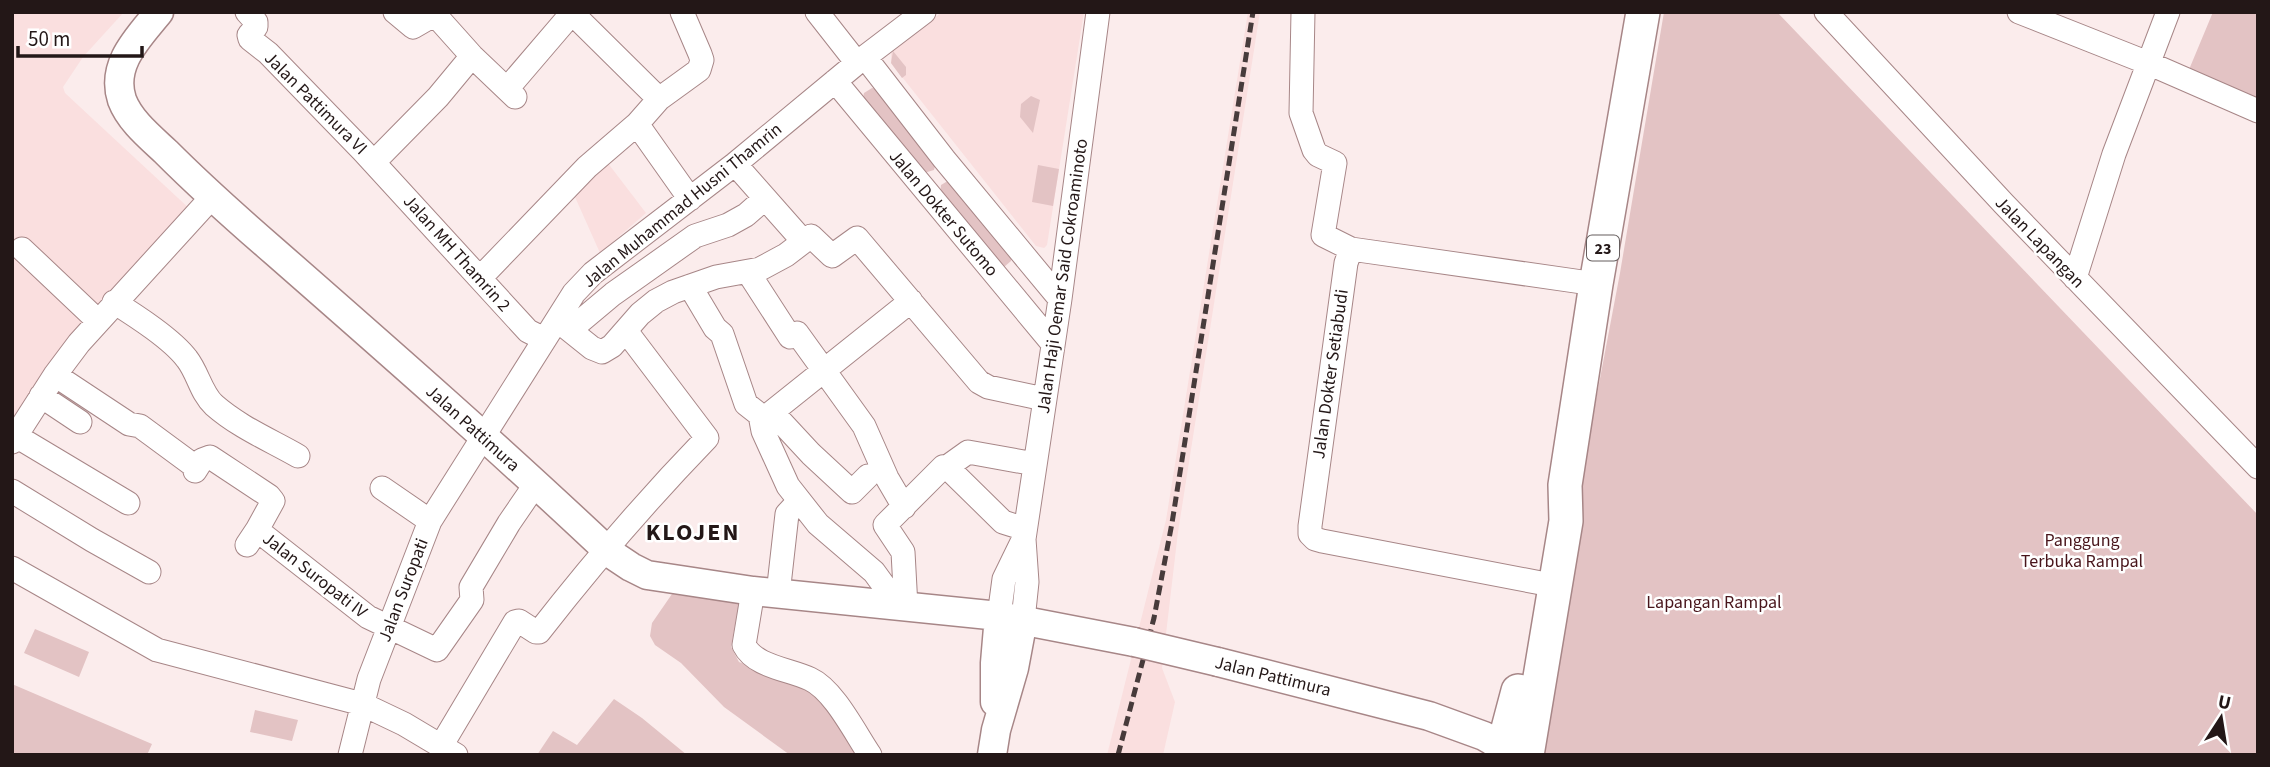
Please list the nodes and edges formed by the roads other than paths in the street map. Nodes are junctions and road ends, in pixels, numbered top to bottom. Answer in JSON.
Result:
{"nodes":[{"id":1,"x":159,"y":12,"type":"edge"},
{"id":2,"x":247,"y":12,"type":"edge"},
{"id":3,"x":395,"y":12,"type":"edge"},
{"id":4,"x":572,"y":12,"type":"edge"},
{"id":5,"x":682,"y":12,"type":"edge"},
{"id":6,"x":817,"y":12,"type":"edge"},
{"id":7,"x":924,"y":12,"type":"edge"},
{"id":8,"x":1098,"y":12,"type":"edge"},
{"id":9,"x":1303,"y":12,"type":"edge"},
{"id":10,"x":1643,"y":12,"type":"edge"},
{"id":11,"x":1826,"y":12,"type":"edge"},
{"id":12,"x":2019,"y":12,"type":"edge"},
{"id":13,"x":2168,"y":12,"type":"edge"},
{"id":14,"x":472,"y":55,"type":"junction"},
{"id":15,"x":861,"y":60,"type":"junction"},
{"id":16,"x":2148,"y":63,"type":"junction"},
{"id":17,"x":835,"y":81,"type":"junction"},
{"id":18,"x":659,"y":99,"type":"junction"},
{"id":19,"x":2258,"y":111,"type":"edge"},
{"id":20,"x":637,"y":124,"type":"junction"},
{"id":21,"x":374,"y":162,"type":"junction"},
{"id":22,"x":735,"y":164,"type":"junction"},
{"id":23,"x":212,"y":197,"type":"junction"},
{"id":24,"x":690,"y":199,"type":"junction"},
{"id":25,"x":764,"y":199,"type":"junction"},
{"id":26,"x":803,"y":241,"type":"junction"},
{"id":27,"x":22,"y":249,"type":"dead end"},
{"id":28,"x":1351,"y":249,"type":"junction"},
{"id":29,"x":748,"y":272,"type":"junction"},
{"id":30,"x":481,"y":277,"type":"junction"},
{"id":31,"x":2075,"y":278,"type":"junction"},
{"id":32,"x":1596,"y":285,"type":"junction"},
{"id":33,"x":690,"y":286,"type":"junction"},
{"id":34,"x":1060,"y":299,"type":"junction"},
{"id":35,"x":911,"y":301,"type":"junction"},
{"id":36,"x":114,"y":302,"type":"junction"},
{"id":37,"x":97,"y":320,"type":"junction"},
{"id":38,"x":564,"y":325,"type":"junction"},
{"id":39,"x":626,"y":331,"type":"junction"},
{"id":40,"x":544,"y":339,"type":"junction"},
{"id":41,"x":1053,"y":344,"type":"junction"},
{"id":42,"x":825,"y":370,"type":"junction"},
{"id":43,"x":55,"y":375,"type":"junction"},
{"id":44,"x":41,"y":396,"type":"junction"},
{"id":45,"x":1044,"y":399,"type":"junction"},
{"id":46,"x":80,"y":422,"type":"dead end"},
{"id":47,"x":482,"y":437,"type":"junction"},
{"id":48,"x":14,"y":440,"type":"edge"},
{"id":49,"x":299,"y":456,"type":"dead end"},
{"id":50,"x":1035,"y":464,"type":"junction"},
{"id":51,"x":947,"y":467,"type":"junction"},
{"id":52,"x":2258,"y":467,"type":"edge"},
{"id":53,"x":868,"y":476,"type":"dead end"},
{"id":54,"x":535,"y":485,"type":"junction"},
{"id":55,"x":1565,"y":485,"type":"junction"},
{"id":56,"x":382,"y":488,"type":"dead end"},
{"id":57,"x":12,"y":491,"type":"edge"},
{"id":58,"x":799,"y":501,"type":"junction"},
{"id":59,"x":128,"y":503,"type":"dead end"},
{"id":60,"x":904,"y":507,"type":"junction"},
{"id":61,"x":430,"y":521,"type":"junction"},
{"id":62,"x":1025,"y":534,"type":"junction"},
{"id":63,"x":606,"y":549,"type":"junction"},
{"id":64,"x":12,"y":568,"type":"edge"},
{"id":65,"x":149,"y":572,"type":"dead end"},
{"id":66,"x":1541,"y":583,"type":"junction"},
{"id":67,"x":765,"y":592,"type":"junction"},
{"id":68,"x":898,"y":607,"type":"junction"},
{"id":69,"x":1011,"y":618,"type":"junction"},
{"id":70,"x":388,"y":628,"type":"junction"},
{"id":71,"x":362,"y":704,"type":"junction"},
{"id":72,"x":994,"y":742,"type":"edge"},
{"id":73,"x":449,"y":750,"type":"edge"},
{"id":74,"x":1512,"y":753,"type":"edge"},
{"id":75,"x":350,"y":755,"type":"edge"},
{"id":76,"x":870,"y":755,"type":"edge"}],
"edges":[{"from":1,"to":23,"type":"main road","name":"Jalan Pattimura"},
{"from":2,"to":21,"type":"street","name":"Jalan Pattimura VI"},
{"from":3,"to":14,"type":"street"},
{"from":4,"to":14,"type":"street"},
{"from":4,"to":18,"type":"street"},
{"from":5,"to":18,"type":"street"},
{"from":6,"to":15,"type":"street","name":"Jalan Dokter Sutomo"},
{"from":7,"to":15,"type":"street","name":"Jalan Muhammad Husni Thamrin"},
{"from":8,"to":34,"type":"street","name":"Jalan Haji Oemar Said Cokroaminoto"},
{"from":9,"to":28,"type":"street"},
{"from":10,"to":32,"type":"highway","number":"23"},
{"from":11,"to":31,"type":"street","name":"Jalan Lapangan"},
{"from":12,"to":16,"type":"street"},
{"from":13,"to":16,"type":"street"},
{"from":14,"to":21,"type":"street"},
{"from":15,"to":17,"type":"street","name":"Jalan Muhammad Husni Thamrin"},
{"from":15,"to":34,"type":"street","name":"Jalan Dokter Sutomo"},
{"from":16,"to":19,"type":"street"},
{"from":16,"to":31,"type":"street"},
{"from":17,"to":22,"type":"street","name":"Jalan Muhammad Husni Thamrin"},
{"from":17,"to":41,"type":"street","name":"Jalan Dokter Sutomo"},
{"from":18,"to":20,"type":"street"},
{"from":20,"to":24,"type":"street"},
{"from":20,"to":30,"type":"street"},
{"from":21,"to":30,"type":"street","name":"Jalan MH Thamrin 2"},
{"from":22,"to":24,"type":"street","name":"Jalan Muhammad Husni Thamrin"},
{"from":22,"to":25,"type":"street"},
{"from":23,"to":36,"type":"street"},
{"from":23,"to":47,"type":"main road","name":"Jalan Pattimura"},
{"from":24,"to":38,"type":"street","name":"Jalan Muhammad Husni Thamrin"},
{"from":25,"to":26,"type":"street"},
{"from":25,"to":38,"type":"street"},
{"from":26,"to":29,"type":"street"},
{"from":26,"to":35,"type":"street"},
{"from":27,"to":37,"type":"street"},
{"from":28,"to":32,"type":"street"},
{"from":28,"to":66,"type":"street","name":"Jalan Dokter Setiabudi"},
{"from":29,"to":33,"type":"street"},
{"from":29,"to":42,"type":"street"},
{"from":30,"to":40,"type":"street","name":"Jalan MH Thamrin 2"},
{"from":31,"to":52,"type":"street","name":"Jalan Lapangan"},
{"from":32,"to":55,"type":"highway","number":"23"},
{"from":33,"to":39,"type":"street"},
{"from":33,"to":58,"type":"street"},
{"from":34,"to":41,"type":"street","name":"Jalan Haji Oemar Said Cokroaminoto"},
{"from":35,"to":42,"type":"street"},
{"from":35,"to":45,"type":"street"},
{"from":36,"to":37,"type":"street"},
{"from":36,"to":49,"type":"street"},
{"from":37,"to":43,"type":"street"},
{"from":38,"to":39,"type":"street"},
{"from":38,"to":40,"type":"street","name":"Jalan Muhammad Husni Thamrin"},
{"from":39,"to":63,"type":"street"},
{"from":40,"to":47,"type":"street","name":"Jalan Muhammad Husni Thamrin"},
{"from":41,"to":45,"type":"street","name":"Jalan Haji Oemar Said Cokroaminoto"},
{"from":42,"to":53,"type":"street"},
{"from":42,"to":60,"type":"street"},
{"from":43,"to":44,"type":"street"},
{"from":43,"to":70,"type":"street","name":"Jalan Suropati IV"},
{"from":44,"to":46,"type":"street"},
{"from":44,"to":48,"type":"street"},
{"from":45,"to":50,"type":"street","name":"Jalan Haji Oemar Said Cokroaminoto"},
{"from":47,"to":54,"type":"main road","name":"Jalan Pattimura"},
{"from":47,"to":61,"type":"street","name":"Jalan Suropati"},
{"from":48,"to":59,"type":"street"},
{"from":50,"to":51,"type":"street"},
{"from":50,"to":62,"type":"street","name":"Jalan Haji Oemar Said Cokroaminoto"},
{"from":51,"to":60,"type":"street"},
{"from":51,"to":62,"type":"street"},
{"from":54,"to":63,"type":"main road","name":"Jalan Pattimura"},
{"from":54,"to":70,"type":"street","name":"Jalan Suropati IV"},
{"from":55,"to":66,"type":"highway","number":"23"},
{"from":55,"to":74,"type":"highway","number":"23"},
{"from":56,"to":61,"type":"street"},
{"from":57,"to":65,"type":"street"},
{"from":58,"to":67,"type":"street"},
{"from":58,"to":68,"type":"street"},
{"from":60,"to":68,"type":"street"},
{"from":61,"to":70,"type":"street","name":"Jalan Suropati"},
{"from":62,"to":69,"type":"street","name":"Jalan Haji Oemar Said Cokroaminoto"},
{"from":63,"to":67,"type":"main road","name":"Jalan Pattimura"},
{"from":63,"to":73,"type":"street"},
{"from":64,"to":71,"type":"street"},
{"from":66,"to":74,"type":"highway","number":"23"},
{"from":67,"to":68,"type":"main road","name":"Jalan Pattimura"},
{"from":67,"to":76,"type":"street"},
{"from":68,"to":69,"type":"main road","name":"Jalan Pattimura"},
{"from":69,"to":72,"type":"main road"},
{"from":69,"to":74,"type":"main road","name":"Jalan Pattimura","bridge":true},
{"from":70,"to":71,"type":"street","name":"Jalan Suropati"},
{"from":71,"to":73,"type":"street"},
{"from":71,"to":75,"type":"street","name":"Jalan Suropati"}]}
